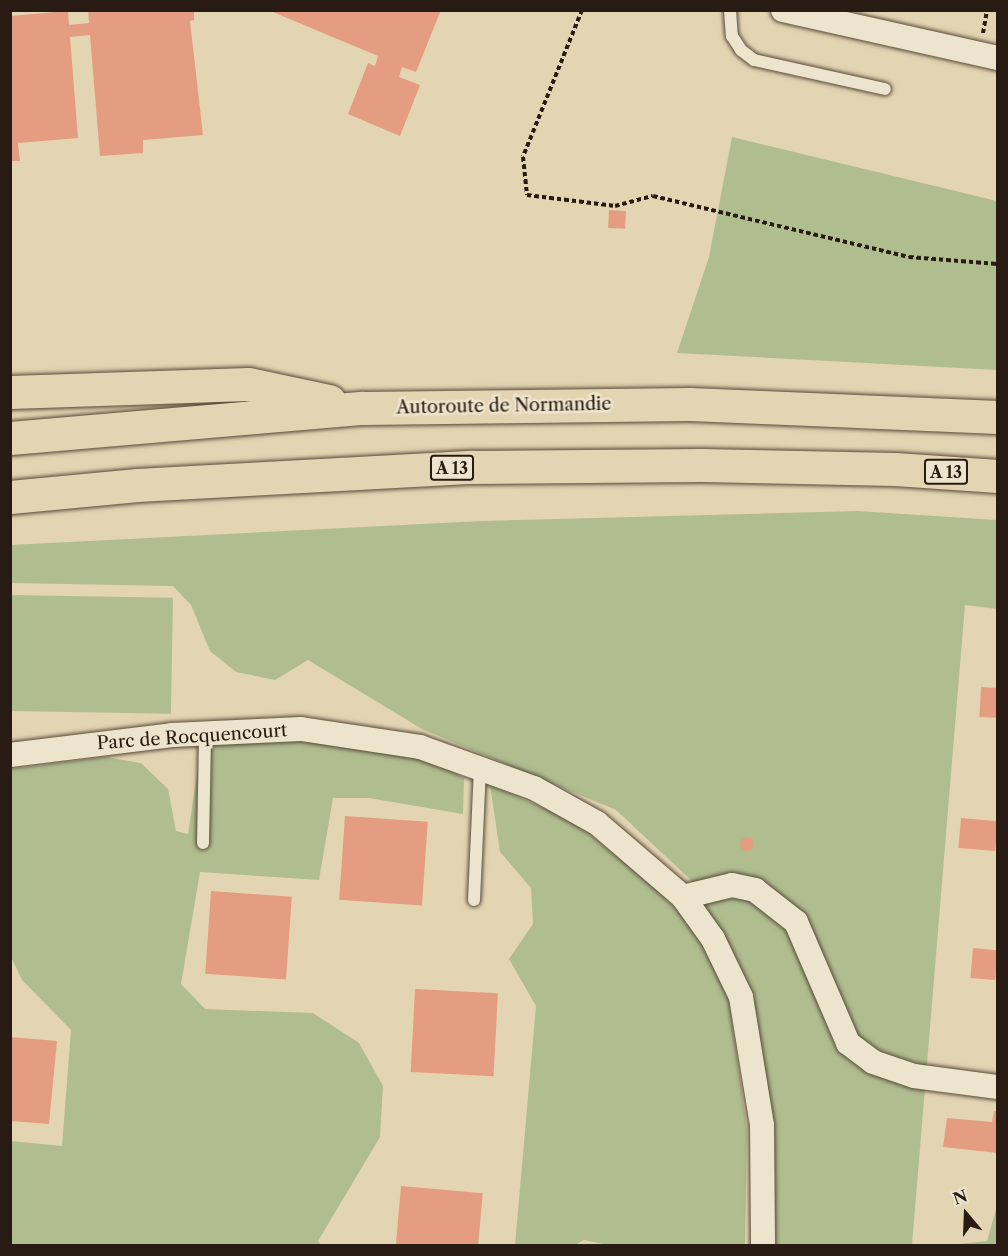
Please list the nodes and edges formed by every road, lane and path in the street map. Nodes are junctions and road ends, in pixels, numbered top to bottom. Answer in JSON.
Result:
{"nodes":[{"id":1,"x":582,"y":10,"type":"edge"},
{"id":2,"x":730,"y":10,"type":"edge"},
{"id":3,"x":783,"y":10,"type":"edge"},
{"id":4,"x":998,"y":58,"type":"edge"},
{"id":5,"x":885,"y":89,"type":"dead end"},
{"id":6,"x":998,"y":264,"type":"edge"},
{"id":7,"x":10,"y":392,"type":"edge"},
{"id":8,"x":363,"y":408,"type":"junction"},
{"id":9,"x":998,"y":417,"type":"edge"},
{"id":10,"x":10,"y":438,"type":"edge"},
{"id":11,"x":998,"y":476,"type":"edge"},
{"id":12,"x":10,"y":497,"type":"edge"},
{"id":13,"x":205,"y":734,"type":"junction"},
{"id":14,"x":10,"y":755,"type":"edge"},
{"id":15,"x":480,"y":770,"type":"junction"},
{"id":16,"x":203,"y":843,"type":"dead end"},
{"id":17,"x":683,"y":897,"type":"junction"},
{"id":18,"x":474,"y":900,"type":"dead end"},
{"id":19,"x":998,"y":1087,"type":"edge"},
{"id":20,"x":763,"y":1245,"type":"edge"}],
"edges":[{"from":1,"to":6,"type":"path"},
{"from":2,"to":5,"type":"lane"},
{"from":3,"to":4,"type":"street"},
{"from":7,"to":8,"type":"highway"},
{"from":8,"to":9,"type":"highway","name":"Autoroute de Normandie"},
{"from":8,"to":10,"type":"highway","name":"Autoroute de Normandie"},
{"from":11,"to":12,"type":"highway","number":"A 13"},
{"from":13,"to":14,"type":"street","name":"Parc de Rocquencourt"},
{"from":13,"to":15,"type":"street","name":"Parc de Rocquencourt"},
{"from":13,"to":16,"type":"lane"},
{"from":15,"to":17,"type":"street","name":"Parc de Rocquencourt"},
{"from":15,"to":18,"type":"lane"},
{"from":17,"to":19,"type":"street"},
{"from":17,"to":20,"type":"street","name":"Parc de Rocquencourt"}]}
